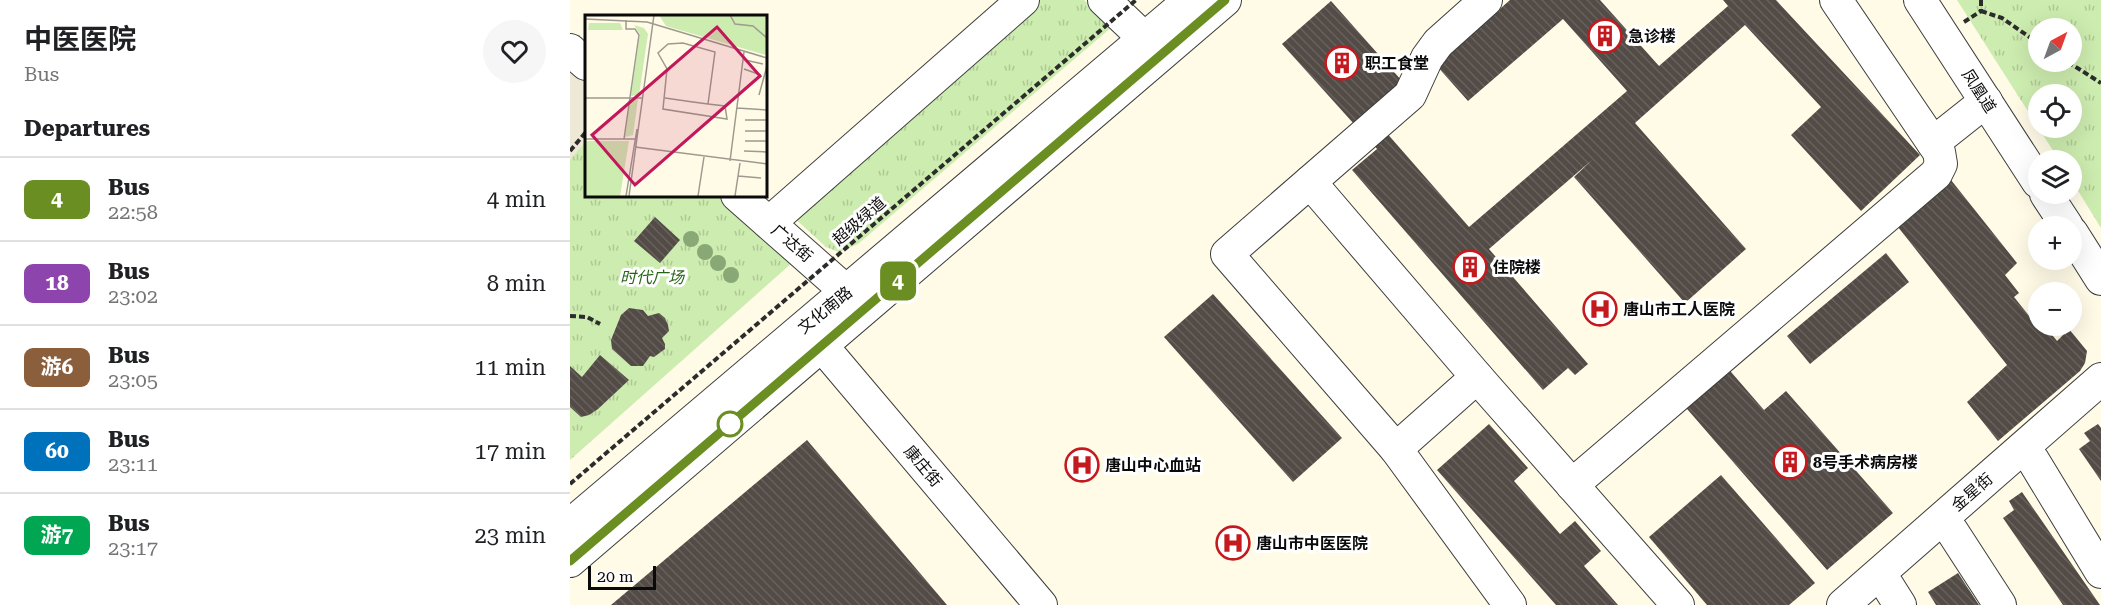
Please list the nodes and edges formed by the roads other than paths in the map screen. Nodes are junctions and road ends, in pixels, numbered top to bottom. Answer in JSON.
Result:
{"nodes":[{"id":1,"x":1023,"y":0,"type":"edge"},
{"id":2,"x":1104,"y":0,"type":"edge"},
{"id":3,"x":1190,"y":0,"type":"edge"},
{"id":4,"x":1225,"y":0,"type":"edge"},
{"id":5,"x":1486,"y":0,"type":"edge"},
{"id":6,"x":1836,"y":0,"type":"edge"},
{"id":7,"x":1920,"y":0,"type":"edge"},
{"id":8,"x":1145,"y":39,"type":"junction"},
{"id":9,"x":570,"y":50,"type":"edge"},
{"id":10,"x":585,"y":63,"type":"edge"},
{"id":11,"x":1986,"y":101,"type":"junction"},
{"id":12,"x":1934,"y":142,"type":"junction"},
{"id":13,"x":2028,"y":166,"type":"edge"},
{"id":14,"x":1310,"y":182,"type":"junction"},
{"id":15,"x":738,"y":196,"type":"edge"},
{"id":16,"x":769,"y":223,"type":"junction"},
{"id":17,"x":2082,"y":249,"type":"edge"},
{"id":18,"x":2101,"y":279,"type":"edge"},
{"id":19,"x":848,"y":292,"type":"junction"},
{"id":20,"x":807,"y":341,"type":"junction"},
{"id":21,"x":1477,"y":377,"type":"junction"},
{"id":22,"x":2100,"y":396,"type":"edge"},
{"id":23,"x":1396,"y":449,"type":"junction"},
{"id":24,"x":2033,"y":460,"type":"junction"},
{"id":25,"x":1572,"y":485,"type":"junction"},
{"id":26,"x":570,"y":525,"type":"edge"},
{"id":27,"x":1952,"y":531,"type":"junction"},
{"id":28,"x":570,"y":561,"type":"edge"},
{"id":29,"x":2101,"y":572,"type":"edge"},
{"id":30,"x":1884,"y":598,"type":"edge"},
{"id":31,"x":1023,"y":605,"type":"edge"},
{"id":32,"x":1041,"y":605,"type":"edge"},
{"id":33,"x":1510,"y":605,"type":"edge"},
{"id":34,"x":1678,"y":605,"type":"edge"},
{"id":35,"x":1843,"y":605,"type":"edge"},
{"id":36,"x":2000,"y":605,"type":"edge"}],
"edges":[{"from":1,"to":16,"type":"street"},
{"from":2,"to":8,"type":"street"},
{"from":3,"to":8,"type":"street","name":"文化南路"},
{"from":4,"to":20,"type":"street","name":"文化南路"},
{"from":5,"to":14,"type":"street"},
{"from":6,"to":12,"type":"street"},
{"from":7,"to":11,"type":"street","name":"凤凰道"},
{"from":8,"to":19,"type":"street","name":"文化南路"},
{"from":9,"to":10,"type":"street"},
{"from":11,"to":12,"type":"street"},
{"from":11,"to":13,"type":"street","name":"凤凰道"},
{"from":12,"to":25,"type":"street"},
{"from":14,"to":21,"type":"street"},
{"from":14,"to":23,"type":"street"},
{"from":15,"to":16,"type":"street","name":"广达街"},
{"from":16,"to":19,"type":"street","name":"广达街"},
{"from":17,"to":18,"type":"street"},
{"from":19,"to":20,"type":"street","name":"文化南路"},
{"from":20,"to":26,"type":"street","name":"文化南路"},
{"from":20,"to":28,"type":"street","name":"文化南路"},
{"from":20,"to":31,"type":"street","name":"康庄街"},
{"from":20,"to":32,"type":"street","name":"康庄街"},
{"from":21,"to":23,"type":"street"},
{"from":21,"to":25,"type":"street"},
{"from":22,"to":24,"type":"street","name":"金星街"},
{"from":22,"to":35,"type":"street","name":"金星街"},
{"from":23,"to":33,"type":"street"},
{"from":24,"to":27,"type":"street","name":"金星街"},
{"from":24,"to":29,"type":"street"},
{"from":25,"to":34,"type":"street"},
{"from":27,"to":30,"type":"street","name":"金星街"},
{"from":27,"to":36,"type":"street"}]}
